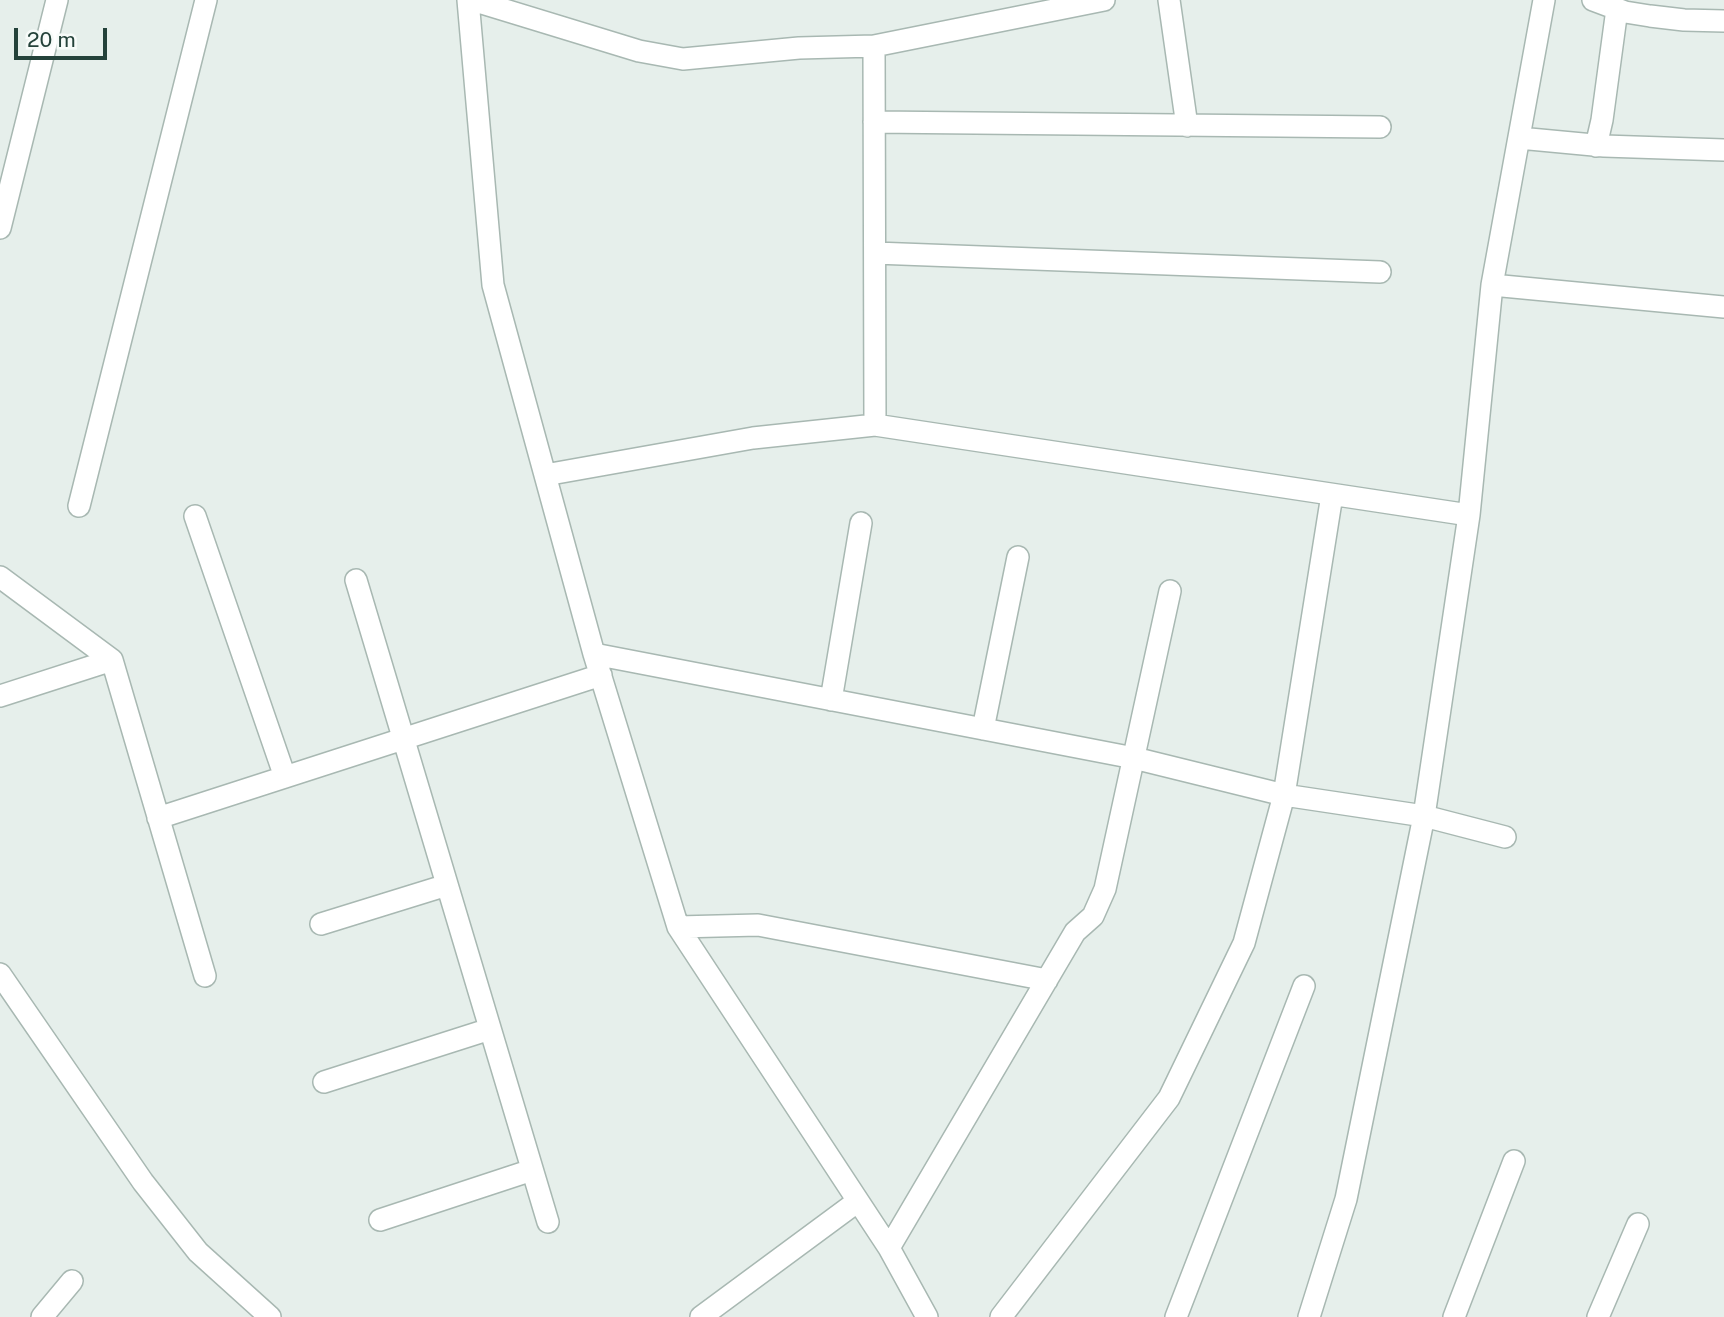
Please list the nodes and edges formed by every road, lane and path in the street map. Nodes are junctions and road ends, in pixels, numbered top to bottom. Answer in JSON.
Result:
{"nodes":[{"id":1,"x":57,"y":0,"type":"edge"},
{"id":2,"x":206,"y":0,"type":"edge"},
{"id":3,"x":470,"y":0,"type":"edge"},
{"id":4,"x":1104,"y":0,"type":"edge"},
{"id":5,"x":1169,"y":0,"type":"edge"},
{"id":6,"x":1545,"y":0,"type":"edge"},
{"id":7,"x":1593,"y":0,"type":"edge"},
{"id":8,"x":1051,"y":5,"type":"edge"},
{"id":9,"x":1617,"y":9,"type":"junction"},
{"id":10,"x":1724,"y":21,"type":"edge"},
{"id":11,"x":874,"y":46,"type":"junction"},
{"id":12,"x":874,"y":122,"type":"junction"},
{"id":13,"x":1187,"y":126,"type":"junction"},
{"id":14,"x":1380,"y":127,"type":"dead end"},
{"id":15,"x":1519,"y":138,"type":"junction"},
{"id":16,"x":1596,"y":146,"type":"junction"},
{"id":17,"x":1724,"y":150,"type":"edge"},
{"id":18,"x":0,"y":228,"type":"edge"},
{"id":19,"x":875,"y":253,"type":"junction"},
{"id":20,"x":1380,"y":272,"type":"dead end"},
{"id":21,"x":1492,"y":285,"type":"junction"},
{"id":22,"x":1724,"y":307,"type":"edge"},
{"id":23,"x":875,"y":425,"type":"junction"},
{"id":24,"x":545,"y":475,"type":"junction"},
{"id":25,"x":1332,"y":495,"type":"junction"},
{"id":26,"x":79,"y":506,"type":"dead end"},
{"id":27,"x":1469,"y":515,"type":"junction"},
{"id":28,"x":195,"y":516,"type":"dead end"},
{"id":29,"x":861,"y":523,"type":"dead end"},
{"id":30,"x":1018,"y":556,"type":"dead end"},
{"id":31,"x":0,"y":577,"type":"edge"},
{"id":32,"x":356,"y":580,"type":"dead end"},
{"id":33,"x":1170,"y":591,"type":"dead end"},
{"id":34,"x":594,"y":654,"type":"junction"},
{"id":35,"x":112,"y":660,"type":"junction"},
{"id":36,"x":601,"y":675,"type":"junction"},
{"id":37,"x":0,"y":696,"type":"edge"},
{"id":38,"x":831,"y":700,"type":"junction"},
{"id":39,"x":983,"y":729,"type":"junction"},
{"id":40,"x":404,"y":740,"type":"junction"},
{"id":41,"x":1133,"y":758,"type":"junction"},
{"id":42,"x":285,"y":777,"type":"junction"},
{"id":43,"x":1284,"y":795,"type":"junction"},
{"id":44,"x":1424,"y":816,"type":"junction"},
{"id":45,"x":158,"y":818,"type":"junction"},
{"id":46,"x":1505,"y":837,"type":"dead end"},
{"id":47,"x":447,"y":885,"type":"junction"},
{"id":48,"x":321,"y":924,"type":"dead end"},
{"id":49,"x":678,"y":927,"type":"junction"},
{"id":50,"x":0,"y":974,"type":"edge"},
{"id":51,"x":205,"y":976,"type":"dead end"},
{"id":52,"x":1047,"y":980,"type":"junction"},
{"id":53,"x":1304,"y":986,"type":"dead end"},
{"id":54,"x":490,"y":1029,"type":"junction"},
{"id":55,"x":324,"y":1082,"type":"dead end"},
{"id":56,"x":1514,"y":1161,"type":"dead end"},
{"id":57,"x":532,"y":1170,"type":"junction"},
{"id":58,"x":858,"y":1201,"type":"junction"},
{"id":59,"x":380,"y":1220,"type":"dead end"},
{"id":60,"x":548,"y":1222,"type":"dead end"},
{"id":61,"x":1638,"y":1224,"type":"dead end"},
{"id":62,"x":889,"y":1248,"type":"junction"},
{"id":63,"x":72,"y":1281,"type":"dead end"},
{"id":64,"x":42,"y":1317,"type":"edge"},
{"id":65,"x":270,"y":1317,"type":"edge"},
{"id":66,"x":701,"y":1317,"type":"edge"},
{"id":67,"x":927,"y":1317,"type":"edge"},
{"id":68,"x":1001,"y":1317,"type":"edge"},
{"id":69,"x":1177,"y":1317,"type":"edge"},
{"id":70,"x":1309,"y":1317,"type":"edge"},
{"id":71,"x":1454,"y":1317,"type":"edge"},
{"id":72,"x":1598,"y":1317,"type":"edge"}],
"edges":[{"from":1,"to":18,"type":"street"},
{"from":2,"to":26,"type":"street"},
{"from":3,"to":11,"type":"street"},
{"from":3,"to":24,"type":"street"},
{"from":4,"to":8,"type":"street"},
{"from":5,"to":13,"type":"street"},
{"from":6,"to":15,"type":"street"},
{"from":7,"to":9,"type":"street"},
{"from":8,"to":11,"type":"street"},
{"from":9,"to":10,"type":"street"},
{"from":9,"to":16,"type":"street"},
{"from":11,"to":12,"type":"street"},
{"from":12,"to":13,"type":"street"},
{"from":12,"to":19,"type":"street"},
{"from":13,"to":14,"type":"street"},
{"from":15,"to":16,"type":"street"},
{"from":15,"to":21,"type":"street"},
{"from":16,"to":17,"type":"street"},
{"from":19,"to":20,"type":"street"},
{"from":19,"to":23,"type":"street"},
{"from":21,"to":22,"type":"street"},
{"from":21,"to":27,"type":"street"},
{"from":23,"to":24,"type":"street"},
{"from":23,"to":25,"type":"street"},
{"from":24,"to":34,"type":"street"},
{"from":25,"to":27,"type":"street"},
{"from":25,"to":43,"type":"street"},
{"from":27,"to":44,"type":"street"},
{"from":28,"to":42,"type":"street"},
{"from":29,"to":38,"type":"street"},
{"from":30,"to":39,"type":"street"},
{"from":31,"to":35,"type":"street"},
{"from":32,"to":40,"type":"street"},
{"from":33,"to":41,"type":"street"},
{"from":34,"to":36,"type":"street"},
{"from":34,"to":38,"type":"street"},
{"from":35,"to":37,"type":"street"},
{"from":35,"to":45,"type":"street"},
{"from":36,"to":40,"type":"street"},
{"from":36,"to":49,"type":"street"},
{"from":38,"to":39,"type":"street"},
{"from":39,"to":41,"type":"street"},
{"from":40,"to":42,"type":"street"},
{"from":40,"to":47,"type":"street"},
{"from":41,"to":43,"type":"street"},
{"from":41,"to":52,"type":"street"},
{"from":42,"to":45,"type":"street"},
{"from":43,"to":44,"type":"street"},
{"from":43,"to":68,"type":"street"},
{"from":44,"to":46,"type":"street"},
{"from":44,"to":70,"type":"street"},
{"from":45,"to":51,"type":"street"},
{"from":47,"to":48,"type":"street"},
{"from":47,"to":54,"type":"street"},
{"from":49,"to":52,"type":"street"},
{"from":49,"to":58,"type":"street"},
{"from":50,"to":65,"type":"street"},
{"from":52,"to":62,"type":"street"},
{"from":53,"to":69,"type":"street"},
{"from":54,"to":55,"type":"street"},
{"from":54,"to":57,"type":"street"},
{"from":56,"to":71,"type":"street"},
{"from":57,"to":59,"type":"street"},
{"from":57,"to":60,"type":"street"},
{"from":58,"to":62,"type":"street"},
{"from":58,"to":66,"type":"street"},
{"from":61,"to":72,"type":"street"},
{"from":62,"to":67,"type":"street"},
{"from":63,"to":64,"type":"street"}]}
